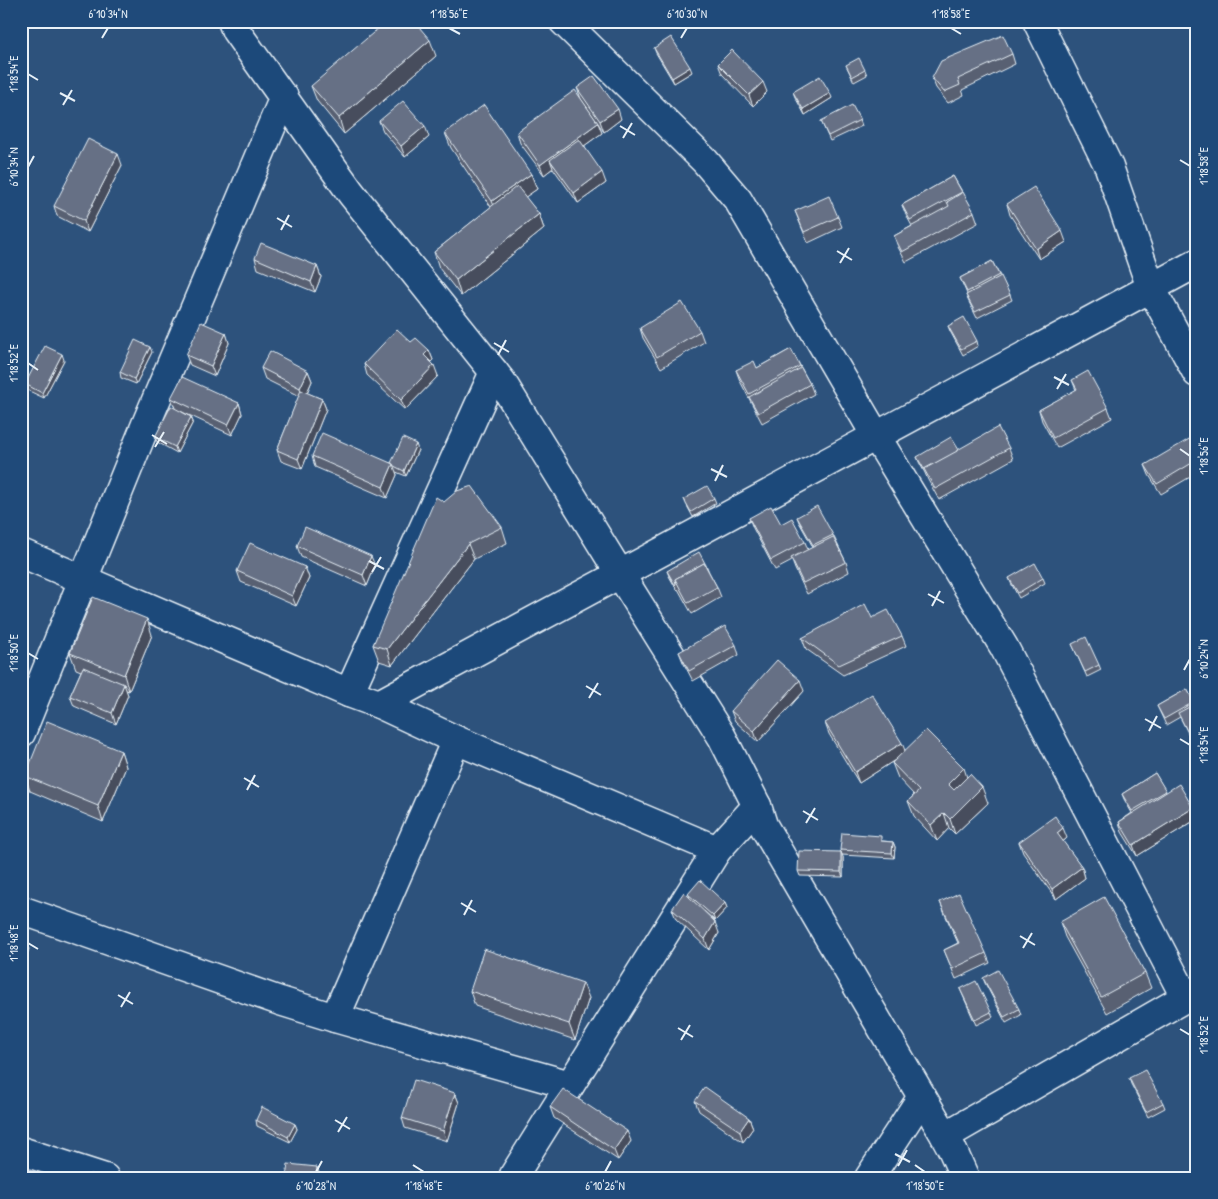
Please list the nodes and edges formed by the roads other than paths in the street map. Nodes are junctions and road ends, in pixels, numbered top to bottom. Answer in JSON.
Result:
{"nodes":[{"id":1,"x":232,"y":21,"type":"edge"},
{"id":2,"x":563,"y":21,"type":"edge"},
{"id":3,"x":1037,"y":21,"type":"edge"},
{"id":4,"x":284,"y":97,"type":"junction"},
{"id":5,"x":1197,"y":263,"type":"edge"},
{"id":6,"x":1151,"y":288,"type":"junction"},
{"id":7,"x":494,"y":372,"type":"junction"},
{"id":8,"x":1197,"y":374,"type":"edge"},
{"id":9,"x":876,"y":436,"type":"junction"},
{"id":10,"x":21,"y":553,"type":"edge"},
{"id":11,"x":620,"y":574,"type":"junction"},
{"id":12,"x":82,"y":579,"type":"junction"},
{"id":13,"x":349,"y":693,"type":"junction"},
{"id":14,"x":378,"y":704,"type":"junction"},
{"id":15,"x":21,"y":733,"type":"edge"},
{"id":16,"x":456,"y":740,"type":"junction"},
{"id":17,"x":757,"y":806,"type":"junction"},
{"id":18,"x":717,"y":850,"type":"junction"},
{"id":19,"x":21,"y":910,"type":"edge"},
{"id":20,"x":1191,"y":994,"type":"edge"},
{"id":21,"x":336,"y":1018,"type":"junction"},
{"id":22,"x":570,"y":1085,"type":"junction"},
{"id":23,"x":922,"y":1097,"type":"junction"},
{"id":24,"x":944,"y":1136,"type":"junction"},
{"id":25,"x":21,"y":1151,"type":"edge"},
{"id":26,"x":514,"y":1175,"type":"dead end"},
{"id":27,"x":105,"y":1178,"type":"edge"},
{"id":28,"x":869,"y":1178,"type":"edge"},
{"id":29,"x":965,"y":1178,"type":"edge"}],
"edges":[{"from":1,"to":4,"type":"street"},
{"from":2,"to":9,"type":"street"},
{"from":3,"to":6,"type":"street"},
{"from":4,"to":7,"type":"street"},
{"from":4,"to":12,"type":"street"},
{"from":5,"to":6,"type":"street"},
{"from":6,"to":8,"type":"street"},
{"from":6,"to":9,"type":"street"},
{"from":7,"to":11,"type":"street"},
{"from":7,"to":13,"type":"street"},
{"from":9,"to":11,"type":"street"},
{"from":9,"to":20,"type":"street"},
{"from":10,"to":12,"type":"street"},
{"from":11,"to":14,"type":"street"},
{"from":11,"to":17,"type":"street"},
{"from":12,"to":13,"type":"street"},
{"from":12,"to":15,"type":"street"},
{"from":13,"to":14,"type":"street"},
{"from":14,"to":16,"type":"street"},
{"from":16,"to":18,"type":"street"},
{"from":16,"to":21,"type":"street"},
{"from":17,"to":18,"type":"street"},
{"from":17,"to":23,"type":"street"},
{"from":18,"to":22,"type":"street"},
{"from":19,"to":21,"type":"street"},
{"from":20,"to":24,"type":"street"},
{"from":21,"to":22,"type":"street"},
{"from":22,"to":26,"type":"street"},
{"from":23,"to":24,"type":"street"},
{"from":23,"to":28,"type":"street"},
{"from":24,"to":29,"type":"street"},
{"from":25,"to":27,"type":"street"}]}
